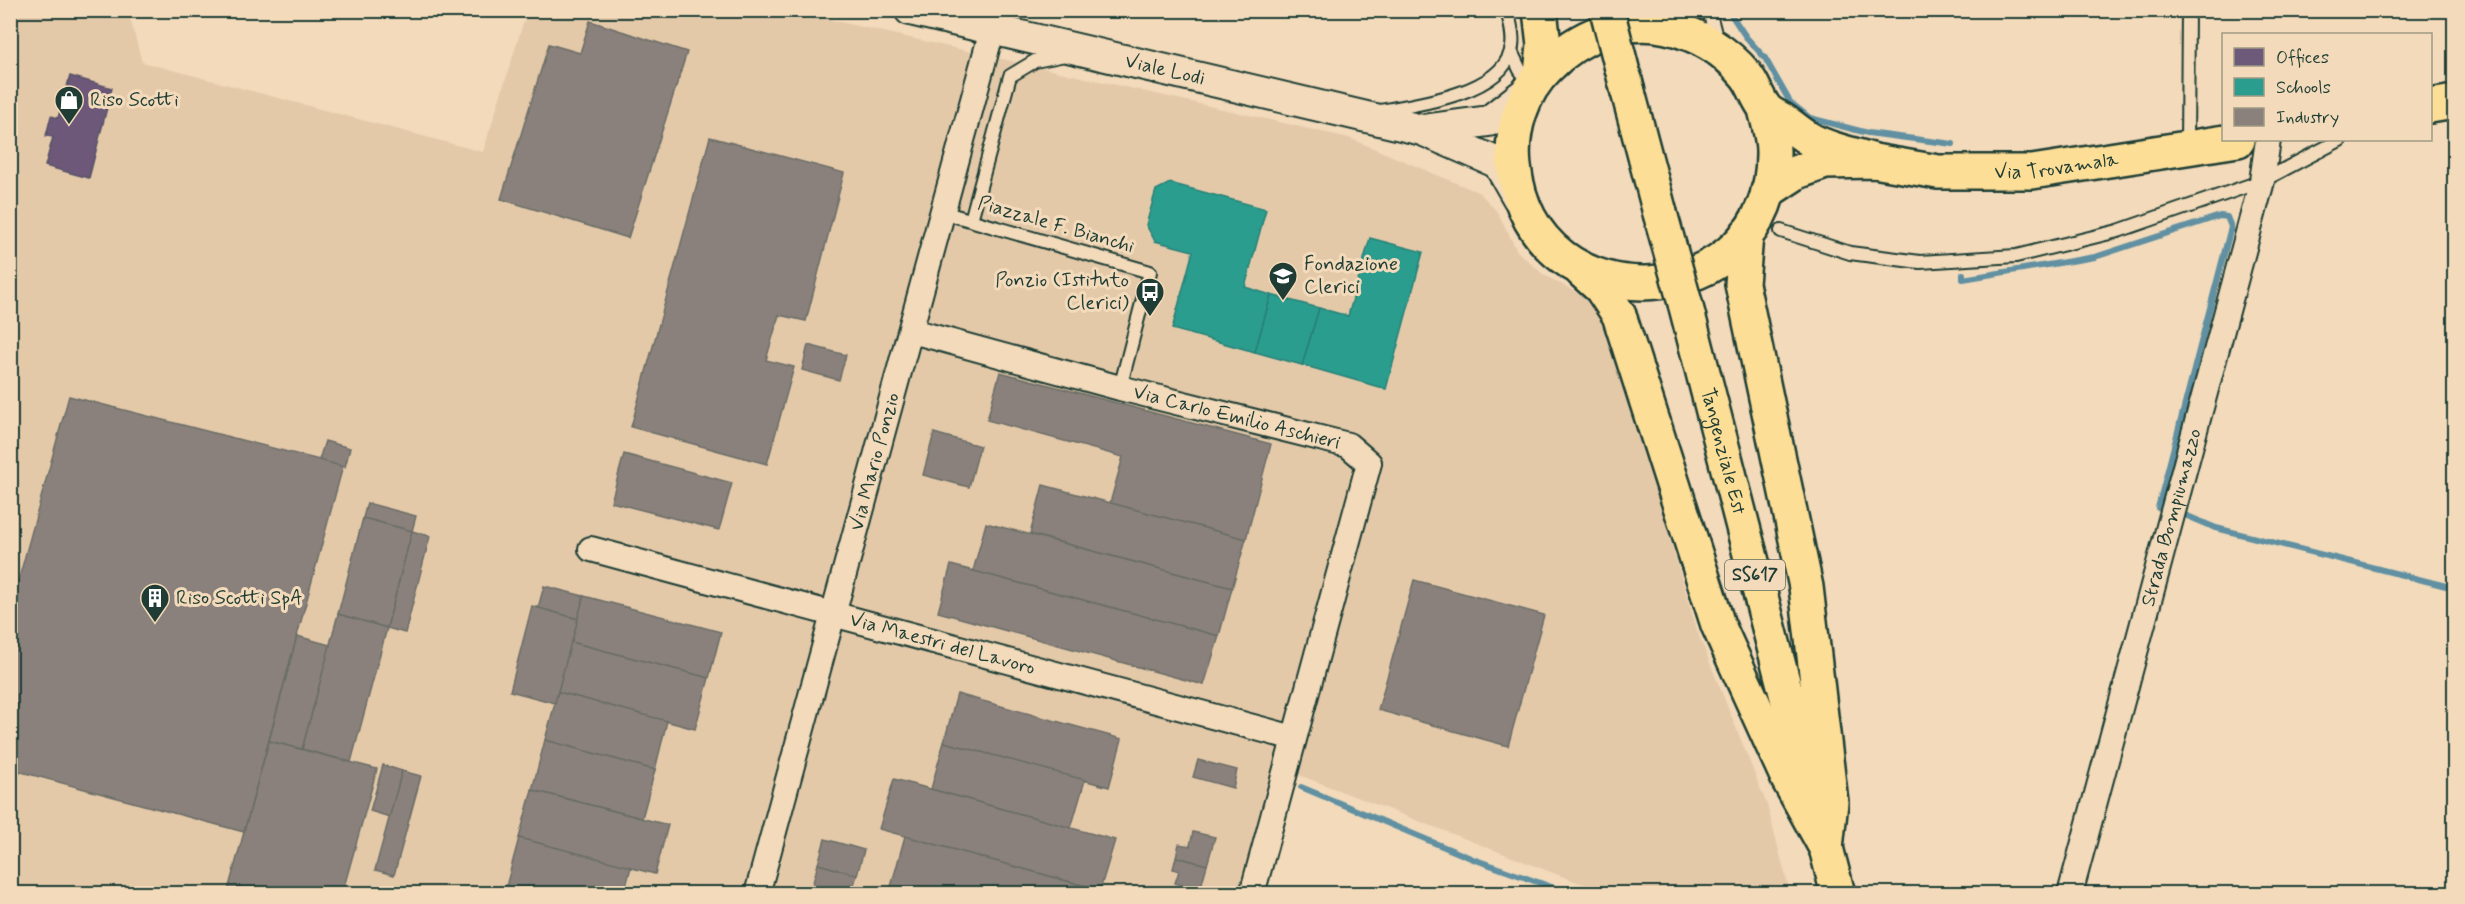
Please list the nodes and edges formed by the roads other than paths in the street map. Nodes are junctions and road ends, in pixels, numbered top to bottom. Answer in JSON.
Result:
{"nodes":[{"id":1,"x":910,"y":10,"type":"edge"},
{"id":2,"x":1507,"y":10,"type":"edge"},
{"id":3,"x":1540,"y":10,"type":"edge"},
{"id":4,"x":1607,"y":10,"type":"edge"},
{"id":5,"x":2188,"y":10,"type":"edge"},
{"id":6,"x":1700,"y":26,"type":"edge"},
{"id":7,"x":992,"y":30,"type":"junction"},
{"id":8,"x":1083,"y":51,"type":"junction"},
{"id":9,"x":1511,"y":51,"type":"junction"},
{"id":10,"x":1535,"y":83,"type":"junction"},
{"id":11,"x":2454,"y":102,"type":"edge"},
{"id":12,"x":2432,"y":106,"type":"edge"},
{"id":13,"x":1765,"y":109,"type":"junction"},
{"id":14,"x":1356,"y":114,"type":"junction"},
{"id":15,"x":1422,"y":130,"type":"junction"},
{"id":16,"x":2232,"y":141,"type":"edge"},
{"id":17,"x":2268,"y":141,"type":"edge"},
{"id":18,"x":2338,"y":141,"type":"edge"},
{"id":19,"x":2187,"y":148,"type":"junction"},
{"id":20,"x":1874,"y":161,"type":"junction"},
{"id":21,"x":2262,"y":181,"type":"junction"},
{"id":22,"x":1768,"y":192,"type":"junction"},
{"id":23,"x":942,"y":212,"type":"junction"},
{"id":24,"x":1528,"y":216,"type":"junction"},
{"id":25,"x":971,"y":220,"type":"junction"},
{"id":26,"x":1781,"y":231,"type":"dead end"},
{"id":27,"x":1746,"y":235,"type":"junction"},
{"id":28,"x":1579,"y":268,"type":"junction"},
{"id":29,"x":912,"y":331,"type":"junction"},
{"id":30,"x":1120,"y":388,"type":"junction"},
{"id":31,"x":591,"y":549,"type":"dead end"},
{"id":32,"x":833,"y":616,"type":"junction"},
{"id":33,"x":1294,"y":738,"type":"junction"},
{"id":34,"x":1826,"y":848,"type":"junction"},
{"id":35,"x":757,"y":894,"type":"edge"},
{"id":36,"x":1252,"y":894,"type":"edge"},
{"id":37,"x":1838,"y":894,"type":"edge"},
{"id":38,"x":2070,"y":894,"type":"edge"}],
"edges":[{"from":1,"to":7,"type":"street","name":"Viale Lodi"},
{"from":2,"to":9,"type":"lane"},
{"from":3,"to":10,"type":"main road"},
{"from":4,"to":34,"type":"main road","name":"Tangenziale Est","number":"SS617","bridge":true},
{"from":5,"to":19,"type":"lane"},
{"from":6,"to":10,"type":"main road"},
{"from":6,"to":13,"type":"main road"},
{"from":7,"to":8,"type":"street","name":"Viale Lodi"},
{"from":7,"to":23,"type":"street","name":"Via Mario Ponzio"},
{"from":8,"to":14,"type":"street","name":"Viale Lodi"},
{"from":8,"to":25,"type":"lane"},
{"from":9,"to":10,"type":"lane"},
{"from":9,"to":14,"type":"lane"},
{"from":10,"to":15,"type":"street","name":"Viale Lodi"},
{"from":10,"to":24,"type":"main road"},
{"from":11,"to":12,"type":"main road"},
{"from":13,"to":20,"type":"main road","name":"Via Trovamala"},
{"from":13,"to":22,"type":"main road"},
{"from":14,"to":15,"type":"street","name":"Viale Lodi"},
{"from":15,"to":24,"type":"street","name":"Viale Lodi"},
{"from":16,"to":19,"type":"main road","name":"Via Trovamala"},
{"from":17,"to":21,"type":"street","name":"Strada Bompiumazzo"},
{"from":18,"to":21,"type":"lane"},
{"from":19,"to":20,"type":"main road","name":"Via Trovamala"},
{"from":20,"to":22,"type":"main road","name":"Via Trovamala"},
{"from":21,"to":26,"type":"lane"},
{"from":21,"to":38,"type":"street","name":"Strada Bompiumazzo"},
{"from":22,"to":27,"type":"main road"},
{"from":23,"to":25,"type":"lane","name":"Piazzale F. Bianchi"},
{"from":23,"to":29,"type":"street","name":"Via Mario Ponzio"},
{"from":24,"to":28,"type":"main road"},
{"from":25,"to":30,"type":"lane","name":"Piazzale F. Bianchi"},
{"from":27,"to":28,"type":"main road"},
{"from":27,"to":34,"type":"main road"},
{"from":28,"to":34,"type":"main road"},
{"from":29,"to":30,"type":"street","name":"Via Carlo Emilio Aschieri"},
{"from":29,"to":32,"type":"street","name":"Via Mario Ponzio"},
{"from":30,"to":33,"type":"street","name":"Via Carlo Emilio Aschieri"},
{"from":31,"to":32,"type":"street","name":"Via Maestri del Lavoro"},
{"from":32,"to":33,"type":"street","name":"Via Maestri del Lavoro"},
{"from":32,"to":35,"type":"street","name":"Via Mario Ponzio"},
{"from":33,"to":36,"type":"street","name":"Via Carlo Emilio Aschieri"},
{"from":34,"to":37,"type":"main road","name":"Tangenziale Est","number":"SS617"}]}
